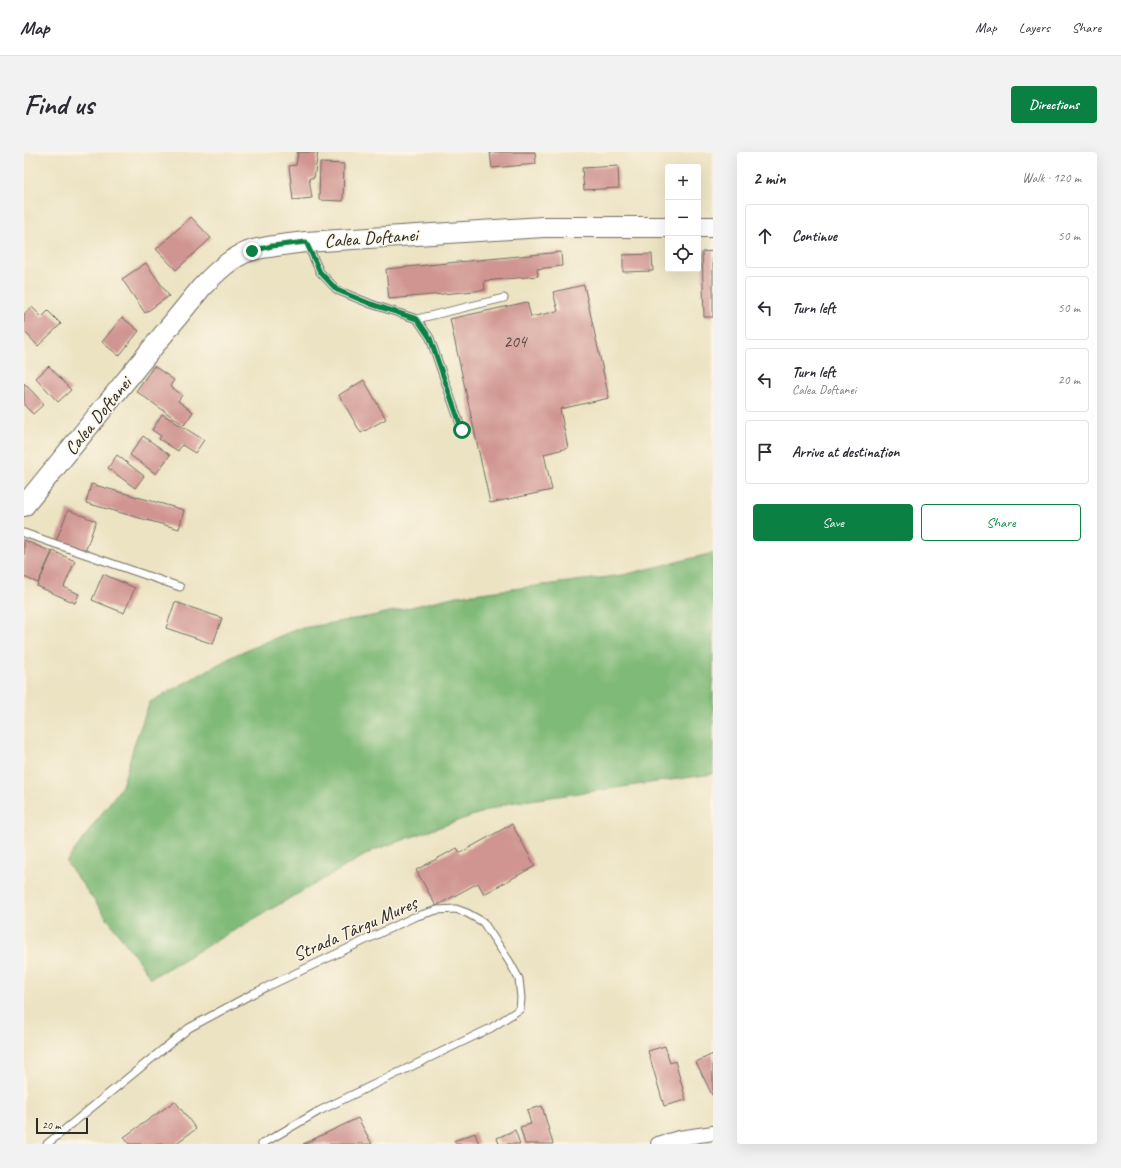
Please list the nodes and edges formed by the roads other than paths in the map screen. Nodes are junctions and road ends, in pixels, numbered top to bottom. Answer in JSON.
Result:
{"nodes":[{"id":1,"x":665,"y":227,"type":"edge"},
{"id":2,"x":701,"y":227,"type":"edge"},
{"id":3,"x":713,"y":227,"type":"edge"},
{"id":4,"x":306,"y":242,"type":"junction"},
{"id":5,"x":504,"y":298,"type":"dead end"},
{"id":6,"x":417,"y":319,"type":"junction"},
{"id":7,"x":462,"y":430,"type":"dead end"},
{"id":8,"x":24,"y":506,"type":"edge"},
{"id":9,"x":24,"y":534,"type":"edge"},
{"id":10,"x":180,"y":587,"type":"dead end"},
{"id":11,"x":713,"y":1133,"type":"edge"},
{"id":12,"x":47,"y":1144,"type":"edge"},
{"id":13,"x":262,"y":1144,"type":"edge"},
{"id":14,"x":658,"y":1144,"type":"edge"}],
"edges":[{"from":1,"to":4,"type":"main road","name":"Calea Doftanei"},
{"from":2,"to":3,"type":"main road"},
{"from":4,"to":6,"type":"lane"},
{"from":4,"to":8,"type":"main road","name":"Calea Doftanei"},
{"from":5,"to":6,"type":"lane"},
{"from":6,"to":7,"type":"lane"},
{"from":9,"to":10,"type":"lane"},
{"from":11,"to":14,"type":"street"},
{"from":12,"to":13,"type":"lane","name":"Strada Târgu Mureș"}]}
